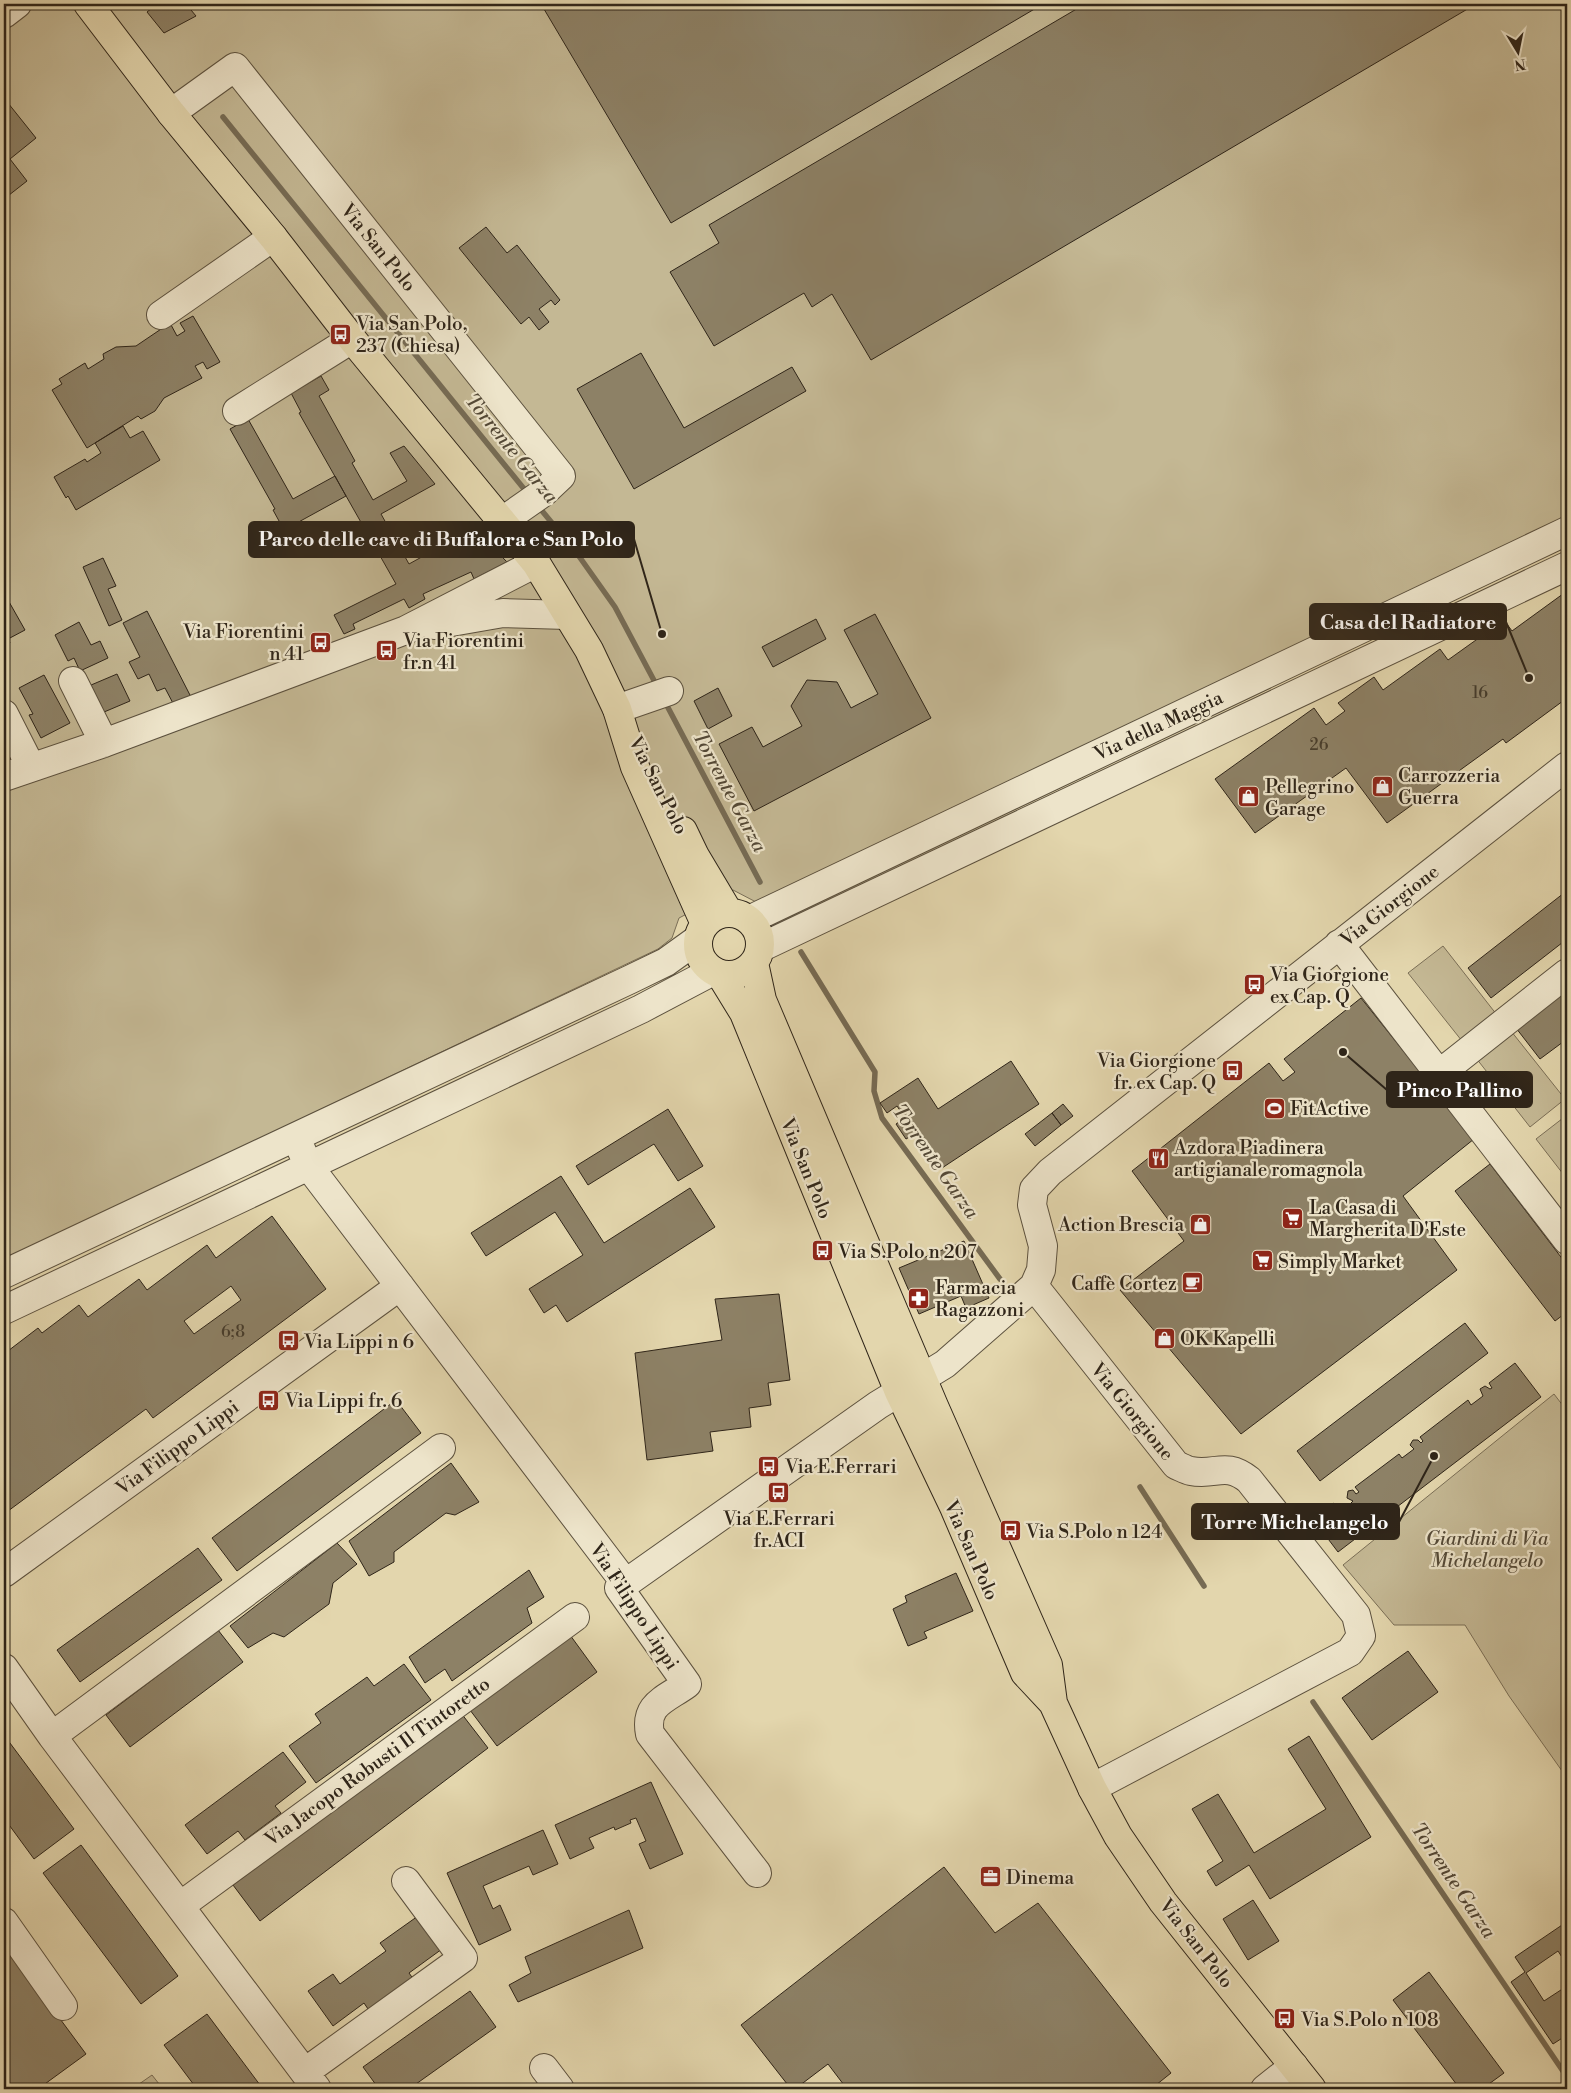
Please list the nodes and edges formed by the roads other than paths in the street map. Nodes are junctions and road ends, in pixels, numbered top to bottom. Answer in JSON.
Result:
{"nodes":[{"id":1,"x":17,"y":4,"type":"edge"},
{"id":2,"x":88,"y":4,"type":"edge"},
{"id":3,"x":4,"y":14,"type":"edge"},
{"id":4,"x":171,"y":113,"type":"junction"},
{"id":5,"x":273,"y":237,"type":"junction"},
{"id":6,"x":161,"y":315,"type":"dead end"},
{"id":7,"x":352,"y":339,"type":"junction"},
{"id":8,"x":237,"y":411,"type":"dead end"},
{"id":9,"x":512,"y":515,"type":"junction"},
{"id":10,"x":1567,"y":531,"type":"edge"},
{"id":11,"x":536,"y":563,"type":"junction"},
{"id":12,"x":1567,"y":566,"type":"edge"},
{"id":13,"x":567,"y":615,"type":"junction"},
{"id":14,"x":406,"y":630,"type":"junction"},
{"id":15,"x":73,"y":681,"type":"dead end"},
{"id":16,"x":659,"y":695,"type":"dead end"},
{"id":17,"x":617,"y":709,"type":"junction"},
{"id":18,"x":4,"y":714,"type":"edge"},
{"id":19,"x":104,"y":743,"type":"junction"},
{"id":20,"x":31,"y":766,"type":"junction"},
{"id":21,"x":1567,"y":766,"type":"edge"},
{"id":22,"x":4,"y":776,"type":"edge"},
{"id":23,"x":720,"y":924,"type":"junction"},
{"id":24,"x":1339,"y":944,"type":"junction"},
{"id":25,"x":757,"y":956,"type":"junction"},
{"id":26,"x":717,"y":973,"type":"junction"},
{"id":27,"x":1567,"y":973,"type":"edge"},
{"id":28,"x":1439,"y":1074,"type":"junction"},
{"id":29,"x":296,"y":1137,"type":"junction"},
{"id":30,"x":308,"y":1166,"type":"junction"},
{"id":31,"x":1567,"y":1238,"type":"edge"},
{"id":32,"x":4,"y":1274,"type":"edge"},
{"id":33,"x":400,"y":1286,"type":"junction"},
{"id":34,"x":1034,"y":1286,"type":"junction"},
{"id":35,"x":4,"y":1310,"type":"edge"},
{"id":36,"x":922,"y":1379,"type":"junction"},
{"id":37,"x":899,"y":1392,"type":"junction"},
{"id":38,"x":441,"y":1448,"type":"dead end"},
{"id":39,"x":4,"y":1573,"type":"edge"},
{"id":40,"x":626,"y":1584,"type":"junction"},
{"id":41,"x":575,"y":1617,"type":"dead end"},
{"id":42,"x":4,"y":1668,"type":"edge"},
{"id":43,"x":1053,"y":1703,"type":"junction"},
{"id":44,"x":52,"y":1736,"type":"junction"},
{"id":45,"x":1092,"y":1788,"type":"junction"},
{"id":46,"x":757,"y":1873,"type":"dead end"},
{"id":47,"x":406,"y":1881,"type":"dead end"},
{"id":48,"x":180,"y":1906,"type":"junction"},
{"id":49,"x":4,"y":1922,"type":"edge"},
{"id":50,"x":64,"y":2006,"type":"dead end"},
{"id":51,"x":1294,"y":2066,"type":"junction"},
{"id":52,"x":311,"y":2081,"type":"edge"},
{"id":53,"x":1265,"y":2089,"type":"edge"},
{"id":54,"x":1312,"y":2089,"type":"edge"}],
"edges":[{"from":1,"to":3,"type":"street"},
{"from":2,"to":4,"type":"main road","name":"Via San Polo"},
{"from":4,"to":5,"type":"main road","name":"Via San Polo"},
{"from":4,"to":9,"type":"street","name":"Via San Polo"},
{"from":5,"to":6,"type":"street"},
{"from":5,"to":7,"type":"main road","name":"Via San Polo"},
{"from":7,"to":8,"type":"street"},
{"from":7,"to":9,"type":"main road","name":"Via San Polo"},
{"from":9,"to":11,"type":"main road","name":"Via San Polo"},
{"from":10,"to":23,"type":"street","name":"Via della Maggia"},
{"from":11,"to":13,"type":"main road","name":"Via San Polo"},
{"from":11,"to":14,"type":"street"},
{"from":12,"to":25,"type":"street","name":"Via della Maggia"},
{"from":13,"to":14,"type":"street"},
{"from":13,"to":17,"type":"main road","name":"Via San Polo"},
{"from":14,"to":19,"type":"street"},
{"from":15,"to":19,"type":"street"},
{"from":16,"to":17,"type":"street"},
{"from":17,"to":23,"type":"main road","name":"Via San Polo"},
{"from":18,"to":20,"type":"street"},
{"from":19,"to":20,"type":"street"},
{"from":20,"to":22,"type":"street"},
{"from":21,"to":24,"type":"street","name":"Via Giorgione"},
{"from":23,"to":25,"type":"main road","name":"Via San Polo"},
{"from":23,"to":26,"type":"main road","name":"Via San Polo"},
{"from":23,"to":29,"type":"street","name":"Via della Maggia"},
{"from":24,"to":28,"type":"street"},
{"from":24,"to":34,"type":"street","name":"Via Giorgione"},
{"from":25,"to":26,"type":"main road"},
{"from":25,"to":36,"type":"main road","name":"Via San Polo"},
{"from":26,"to":30,"type":"street"},
{"from":26,"to":37,"type":"main road","name":"Via San Polo"},
{"from":27,"to":28,"type":"street"},
{"from":28,"to":31,"type":"street"},
{"from":29,"to":30,"type":"street","name":"Via Filippo Lippi"},
{"from":29,"to":32,"type":"street","name":"Via della Maggia"},
{"from":30,"to":33,"type":"street","name":"Via Filippo Lippi"},
{"from":30,"to":35,"type":"street"},
{"from":33,"to":39,"type":"street","name":"Via Filippo Lippi"},
{"from":33,"to":40,"type":"street","name":"Via Filippo Lippi"},
{"from":34,"to":36,"type":"street"},
{"from":34,"to":45,"type":"street","name":"Via Giorgione"},
{"from":36,"to":37,"type":"street"},
{"from":36,"to":43,"type":"main road","name":"Via San Polo"},
{"from":37,"to":40,"type":"street"},
{"from":37,"to":43,"type":"main road","name":"Via San Polo"},
{"from":38,"to":44,"type":"street"},
{"from":40,"to":46,"type":"street","name":"Via Filippo Lippi"},
{"from":41,"to":48,"type":"street","name":"Via Jacopo Robusti Il Tintoretto"},
{"from":42,"to":44,"type":"street"},
{"from":43,"to":45,"type":"main road","name":"Via San Polo"},
{"from":44,"to":48,"type":"street"},
{"from":45,"to":51,"type":"main road","name":"Via San Polo"},
{"from":47,"to":52,"type":"street"},
{"from":48,"to":52,"type":"street"},
{"from":49,"to":50,"type":"street"},
{"from":51,"to":53,"type":"street"},
{"from":51,"to":54,"type":"main road","name":"Via San Polo"}]}
